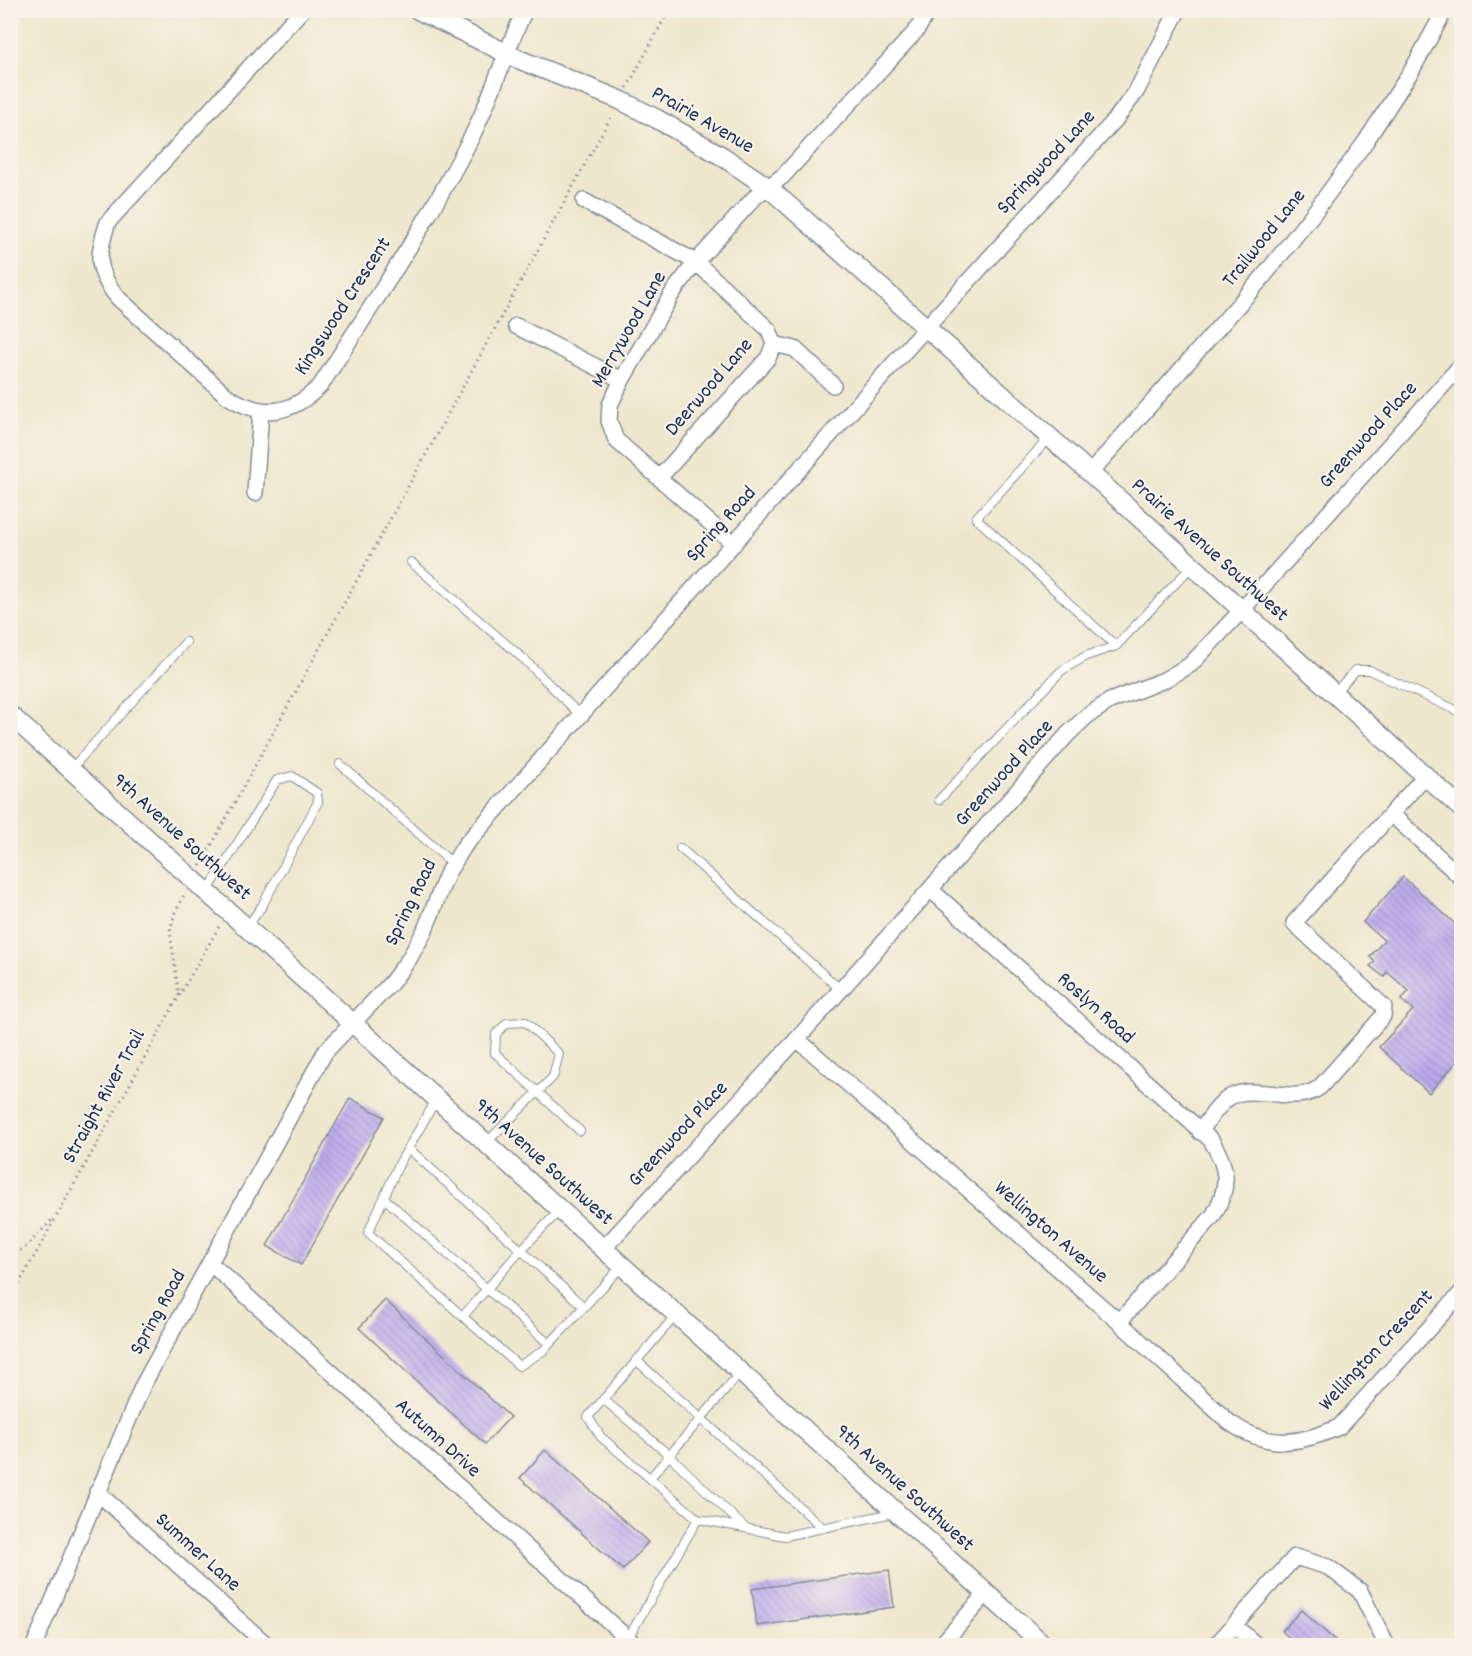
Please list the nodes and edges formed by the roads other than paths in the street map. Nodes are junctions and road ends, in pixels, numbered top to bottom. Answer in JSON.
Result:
{"nodes":[{"id":1,"x":302,"y":10,"type":"edge"},
{"id":2,"x":418,"y":10,"type":"edge"},
{"id":3,"x":525,"y":10,"type":"edge"},
{"id":4,"x":927,"y":10,"type":"edge"},
{"id":5,"x":1178,"y":10,"type":"edge"},
{"id":6,"x":1445,"y":10,"type":"edge"},
{"id":7,"x":506,"y":53,"type":"junction"},
{"id":8,"x":769,"y":188,"type":"junction"},
{"id":9,"x":584,"y":201,"type":"dead end"},
{"id":10,"x":696,"y":262,"type":"junction"},
{"id":11,"x":516,"y":326,"type":"dead end"},
{"id":12,"x":925,"y":328,"type":"junction"},
{"id":13,"x":774,"y":344,"type":"junction"},
{"id":14,"x":1461,"y":364,"type":"edge"},
{"id":15,"x":622,"y":380,"type":"junction"},
{"id":16,"x":833,"y":385,"type":"dead end"},
{"id":17,"x":261,"y":411,"type":"junction"},
{"id":18,"x":1049,"y":438,"type":"junction"},
{"id":19,"x":1090,"y":473,"type":"junction"},
{"id":20,"x":659,"y":478,"type":"junction"},
{"id":21,"x":255,"y":493,"type":"dead end"},
{"id":22,"x":734,"y":543,"type":"junction"},
{"id":23,"x":411,"y":562,"type":"dead end"},
{"id":24,"x":1192,"y":566,"type":"junction"},
{"id":25,"x":1241,"y":611,"type":"junction"},
{"id":26,"x":186,"y":642,"type":"dead end"},
{"id":27,"x":1116,"y":646,"type":"junction"},
{"id":28,"x":1333,"y":694,"type":"junction"},
{"id":29,"x":1461,"y":713,"type":"edge"},
{"id":30,"x":10,"y":715,"type":"edge"},
{"id":31,"x":580,"y":716,"type":"junction"},
{"id":32,"x":340,"y":764,"type":"dead end"},
{"id":33,"x":71,"y":769,"type":"junction"},
{"id":34,"x":1425,"y":776,"type":"junction"},
{"id":35,"x":939,"y":800,"type":"dead end"},
{"id":36,"x":1461,"y":809,"type":"edge"},
{"id":37,"x":1391,"y":814,"type":"junction"},
{"id":38,"x":680,"y":848,"type":"dead end"},
{"id":39,"x":453,"y":864,"type":"junction"},
{"id":40,"x":1461,"y":878,"type":"edge"},
{"id":41,"x":931,"y":890,"type":"junction"},
{"id":42,"x":207,"y":892,"type":"junction"},
{"id":43,"x":247,"y":927,"type":"junction"},
{"id":44,"x":840,"y":990,"type":"junction"},
{"id":45,"x":353,"y":1021,"type":"junction"},
{"id":46,"x":797,"y":1039,"type":"junction"},
{"id":47,"x":537,"y":1093,"type":"junction"},
{"id":48,"x":437,"y":1098,"type":"junction"},
{"id":49,"x":580,"y":1131,"type":"dead end"},
{"id":50,"x":1200,"y":1132,"type":"junction"},
{"id":51,"x":487,"y":1142,"type":"junction"},
{"id":52,"x":408,"y":1148,"type":"junction"},
{"id":53,"x":384,"y":1198,"type":"junction"},
{"id":54,"x":561,"y":1209,"type":"junction"},
{"id":55,"x":604,"y":1248,"type":"junction"},
{"id":56,"x":520,"y":1250,"type":"junction"},
{"id":57,"x":210,"y":1263,"type":"junction"},
{"id":58,"x":623,"y":1265,"type":"junction"},
{"id":59,"x":486,"y":1288,"type":"junction"},
{"id":60,"x":1461,"y":1292,"type":"edge"},
{"id":61,"x":584,"y":1307,"type":"junction"},
{"id":62,"x":677,"y":1313,"type":"junction"},
{"id":63,"x":463,"y":1316,"type":"junction"},
{"id":64,"x":1119,"y":1322,"type":"junction"},
{"id":65,"x":549,"y":1344,"type":"junction"},
{"id":66,"x":636,"y":1360,"type":"junction"},
{"id":67,"x":741,"y":1372,"type":"junction"},
{"id":68,"x":603,"y":1399,"type":"junction"},
{"id":69,"x":701,"y":1418,"type":"junction"},
{"id":70,"x":1284,"y":1443,"type":"joint"},
{"id":71,"x":669,"y":1455,"type":"junction"},
{"id":72,"x":650,"y":1478,"type":"junction"},
{"id":73,"x":97,"y":1492,"type":"junction"},
{"id":74,"x":896,"y":1512,"type":"junction"},
{"id":75,"x":698,"y":1519,"type":"junction"},
{"id":76,"x":745,"y":1528,"type":"junction"},
{"id":77,"x":823,"y":1528,"type":"junction"},
{"id":78,"x":986,"y":1594,"type":"junction"},
{"id":79,"x":1234,"y":1625,"type":"junction"},
{"id":80,"x":632,"y":1642,"type":"edge"},
{"id":81,"x":34,"y":1646,"type":"edge"},
{"id":82,"x":268,"y":1646,"type":"edge"},
{"id":83,"x":940,"y":1646,"type":"edge"},
{"id":84,"x":1045,"y":1646,"type":"edge"},
{"id":85,"x":1215,"y":1646,"type":"edge"},
{"id":86,"x":1257,"y":1646,"type":"edge"},
{"id":87,"x":1387,"y":1646,"type":"edge"}],
"edges":[{"from":1,"to":17,"type":"street","name":"Kingswood Crescent"},
{"from":2,"to":7,"type":"street","name":"Prairie Avenue"},
{"from":3,"to":7,"type":"street","name":"Kingswood Crescent"},
{"from":4,"to":8,"type":"street","name":"Merrywood Lane"},
{"from":5,"to":12,"type":"street","name":"Springwood Lane"},
{"from":6,"to":19,"type":"street","name":"Trailwood Lane"},
{"from":7,"to":8,"type":"street","name":"Prairie Avenue"},
{"from":7,"to":17,"type":"street","name":"Kingswood Crescent"},
{"from":8,"to":10,"type":"street","name":"Merrywood Lane"},
{"from":8,"to":12,"type":"street","name":"Prairie Avenue"},
{"from":9,"to":10,"type":"street","name":"Deerwood Lane"},
{"from":10,"to":13,"type":"street","name":"Deerwood Lane"},
{"from":10,"to":15,"type":"street","name":"Merrywood Lane"},
{"from":11,"to":15,"type":"street"},
{"from":12,"to":18,"type":"street","name":"Prairie Avenue Southwest"},
{"from":12,"to":22,"type":"street","name":"Spring Road"},
{"from":13,"to":16,"type":"street"},
{"from":13,"to":20,"type":"street","name":"Deerwood Lane"},
{"from":14,"to":25,"type":"street","name":"Greenwood Place"},
{"from":15,"to":20,"type":"street","name":"Merrywood Lane"},
{"from":17,"to":21,"type":"street"},
{"from":18,"to":19,"type":"street","name":"Prairie Avenue Southwest"},
{"from":18,"to":27,"type":"lane"},
{"from":19,"to":24,"type":"street","name":"Prairie Avenue Southwest"},
{"from":20,"to":22,"type":"street","name":"Merrywood Lane"},
{"from":22,"to":31,"type":"street","name":"Spring Road"},
{"from":23,"to":31,"type":"lane"},
{"from":24,"to":25,"type":"street","name":"Prairie Avenue Southwest"},
{"from":24,"to":27,"type":"lane"},
{"from":25,"to":28,"type":"street","name":"Prairie Avenue Southwest"},
{"from":25,"to":41,"type":"street","name":"Greenwood Place"},
{"from":26,"to":33,"type":"lane"},
{"from":27,"to":35,"type":"lane"},
{"from":28,"to":29,"type":"lane"},
{"from":28,"to":34,"type":"street","name":"Prairie Avenue Southwest"},
{"from":30,"to":33,"type":"street","name":"9th Avenue Southwest"},
{"from":31,"to":39,"type":"street","name":"Spring Road"},
{"from":32,"to":39,"type":"lane"},
{"from":33,"to":42,"type":"street","name":"9th Avenue Southwest"},
{"from":34,"to":36,"type":"street","name":"Prairie Avenue Southwest"},
{"from":34,"to":37,"type":"street"},
{"from":37,"to":40,"type":"street"},
{"from":37,"to":50,"type":"street"},
{"from":38,"to":44,"type":"lane"},
{"from":39,"to":45,"type":"street","name":"Spring Road"},
{"from":41,"to":44,"type":"street","name":"Greenwood Place"},
{"from":41,"to":50,"type":"street","name":"Roslyn Road"},
{"from":42,"to":43,"type":"street","name":"9th Avenue Southwest"},
{"from":42,"to":43,"type":"lane"},
{"from":43,"to":45,"type":"street","name":"9th Avenue Southwest"},
{"from":44,"to":46,"type":"street","name":"Greenwood Place"},
{"from":45,"to":48,"type":"street","name":"9th Avenue Southwest"},
{"from":45,"to":57,"type":"street","name":"Spring Road"},
{"from":46,"to":55,"type":"street","name":"Greenwood Place"},
{"from":46,"to":64,"type":"street","name":"Wellington Avenue"},
{"from":47,"to":47,"type":"lane"},
{"from":47,"to":49,"type":"lane"},
{"from":47,"to":51,"type":"lane"},
{"from":48,"to":51,"type":"street","name":"9th Avenue Southwest"},
{"from":48,"to":52,"type":"lane"},
{"from":50,"to":64,"type":"street","name":"Roslyn Road"},
{"from":51,"to":54,"type":"street","name":"9th Avenue Southwest"},
{"from":52,"to":53,"type":"lane"},
{"from":52,"to":56,"type":"lane"},
{"from":53,"to":59,"type":"lane"},
{"from":53,"to":63,"type":"lane"},
{"from":54,"to":55,"type":"street","name":"9th Avenue Southwest"},
{"from":54,"to":56,"type":"lane"},
{"from":55,"to":58,"type":"street","name":"9th Avenue Southwest"},
{"from":56,"to":59,"type":"lane"},
{"from":56,"to":61,"type":"lane"},
{"from":57,"to":73,"type":"street","name":"Spring Road"},
{"from":57,"to":80,"type":"street","name":"Autumn Drive"},
{"from":58,"to":61,"type":"lane"},
{"from":58,"to":62,"type":"street","name":"9th Avenue Southwest"},
{"from":59,"to":63,"type":"lane"},
{"from":59,"to":65,"type":"lane"},
{"from":60,"to":70,"type":"street","name":"Wellington Crescent"},
{"from":61,"to":65,"type":"lane"},
{"from":62,"to":66,"type":"lane"},
{"from":62,"to":67,"type":"street","name":"9th Avenue Southwest"},
{"from":63,"to":65,"type":"lane"},
{"from":64,"to":70,"type":"street","name":"Wellington Avenue"},
{"from":66,"to":68,"type":"lane"},
{"from":66,"to":69,"type":"lane"},
{"from":67,"to":69,"type":"lane"},
{"from":67,"to":74,"type":"street","name":"9th Avenue Southwest"},
{"from":68,"to":71,"type":"lane"},
{"from":68,"to":72,"type":"lane"},
{"from":69,"to":71,"type":"lane"},
{"from":69,"to":77,"type":"lane"},
{"from":71,"to":72,"type":"lane"},
{"from":71,"to":76,"type":"lane"},
{"from":72,"to":75,"type":"lane"},
{"from":73,"to":81,"type":"street","name":"Spring Road"},
{"from":73,"to":82,"type":"street","name":"Summer Lane"},
{"from":74,"to":77,"type":"lane"},
{"from":74,"to":78,"type":"street","name":"9th Avenue Southwest"},
{"from":75,"to":76,"type":"lane"},
{"from":75,"to":80,"type":"lane"},
{"from":76,"to":77,"type":"lane"},
{"from":78,"to":83,"type":"street"},
{"from":78,"to":84,"type":"street","name":"9th Avenue Southwest"},
{"from":79,"to":85,"type":"street"},
{"from":79,"to":86,"type":"street"},
{"from":79,"to":87,"type":"street"}]}
